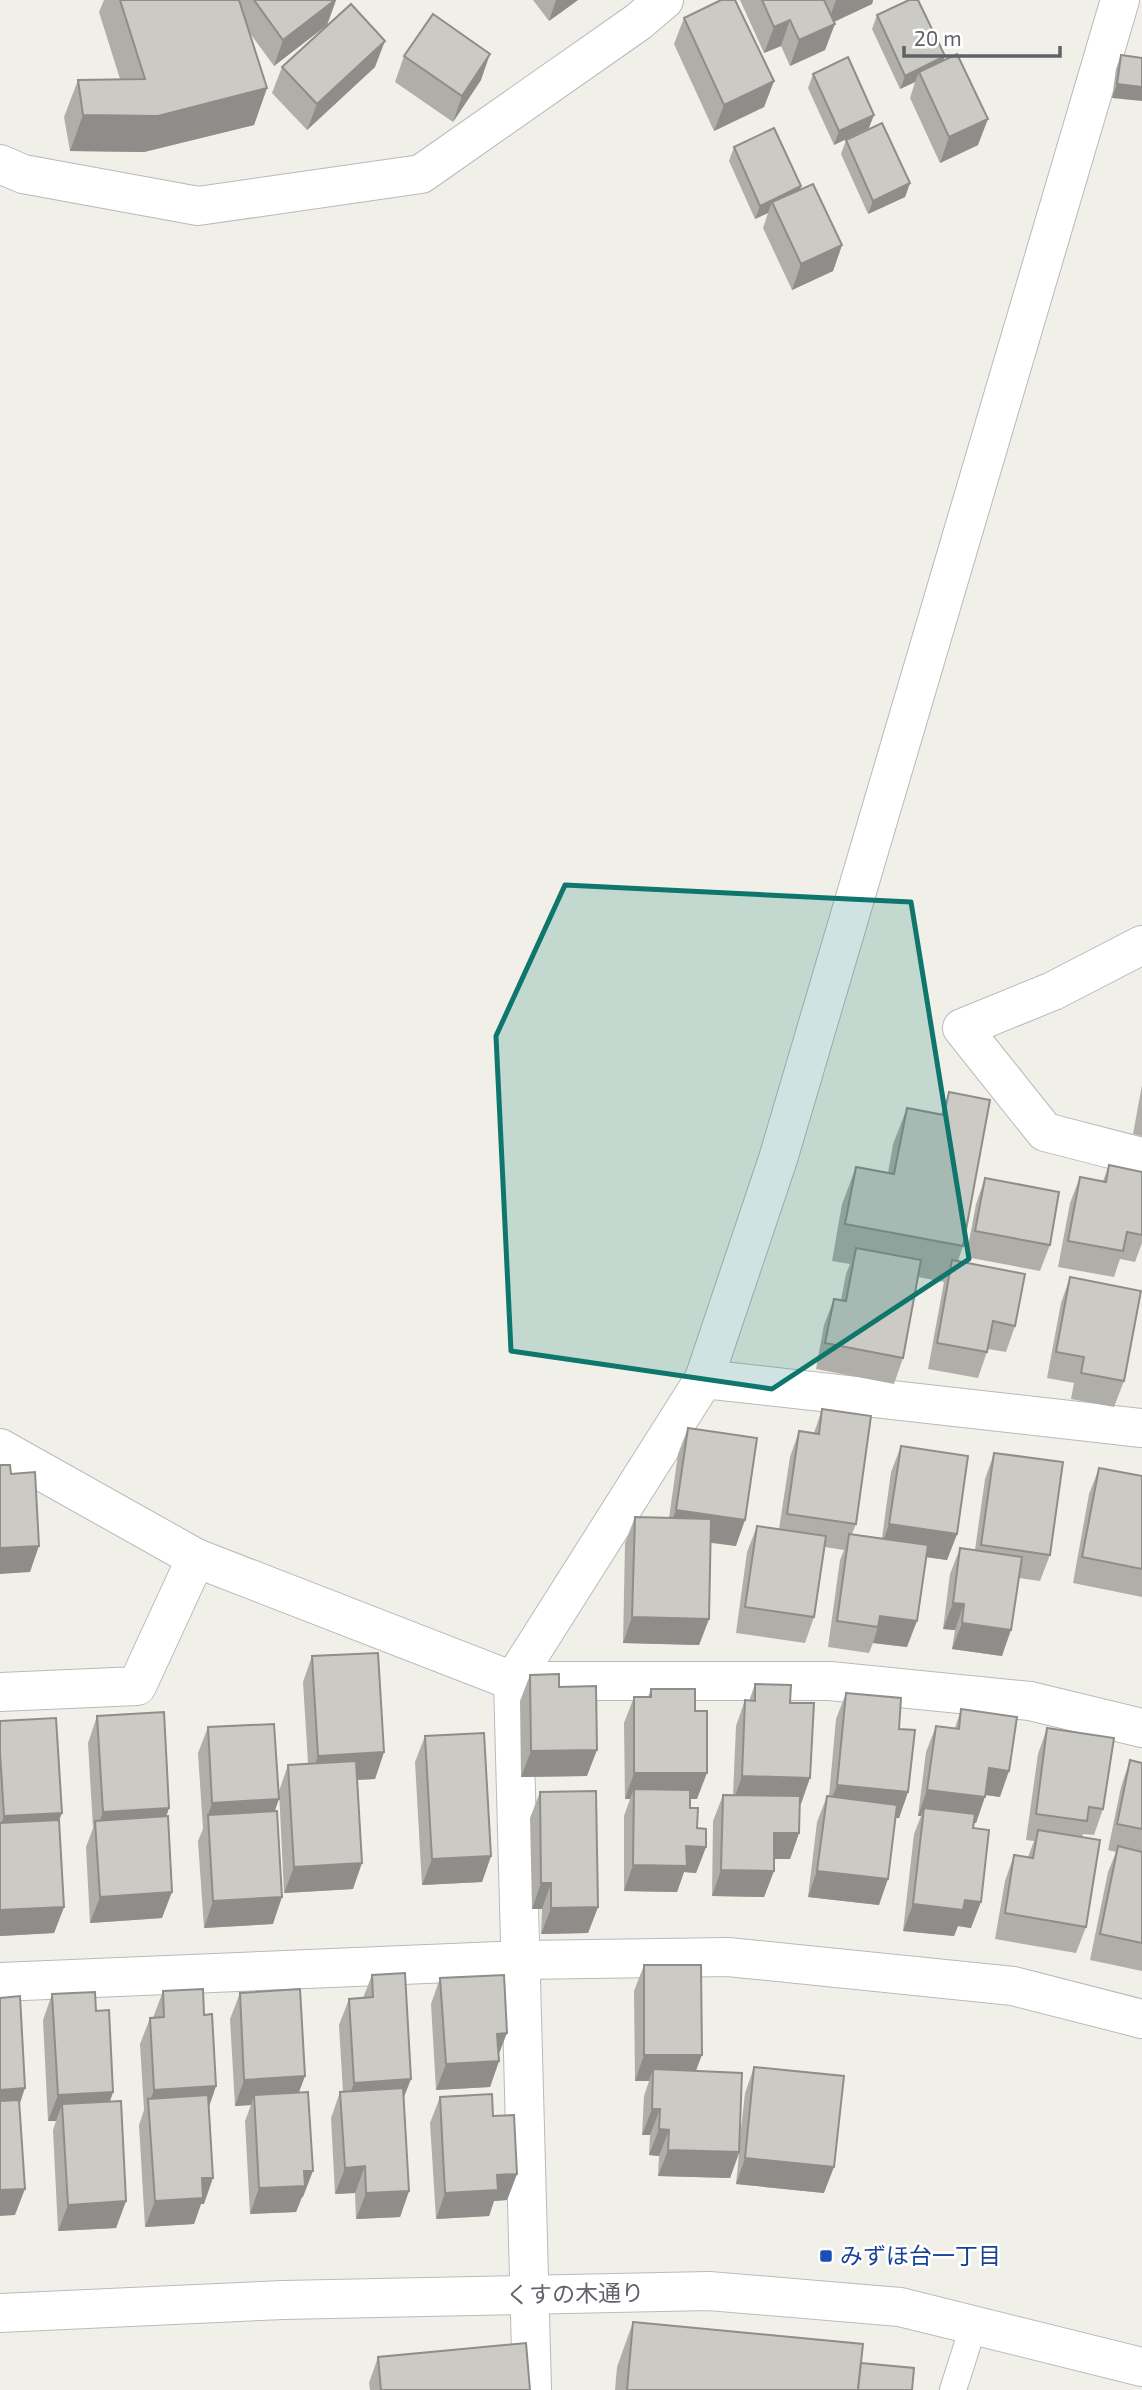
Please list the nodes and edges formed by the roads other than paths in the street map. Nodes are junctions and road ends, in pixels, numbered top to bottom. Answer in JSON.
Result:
{"nodes":[{"id":1,"x":664,"y":0,"type":"edge"},
{"id":2,"x":1120,"y":0,"type":"edge"},
{"id":3,"x":0,"y":164,"type":"edge"},
{"id":4,"x":1142,"y":945,"type":"edge"},
{"id":5,"x":1142,"y":1157,"type":"edge"},
{"id":6,"x":704,"y":1379,"type":"junction"},
{"id":7,"x":1142,"y":1428,"type":"edge"},
{"id":8,"x":0,"y":1448,"type":"edge"},
{"id":9,"x":196,"y":1558,"type":"junction"},
{"id":10,"x":513,"y":1681,"type":"junction"},
{"id":11,"x":0,"y":1692,"type":"edge"},
{"id":12,"x":1142,"y":1728,"type":"edge"},
{"id":13,"x":521,"y":1960,"type":"junction"},
{"id":14,"x":0,"y":1982,"type":"edge"},
{"id":15,"x":1142,"y":2019,"type":"edge"},
{"id":16,"x":530,"y":2295,"type":"junction"},
{"id":17,"x":0,"y":2313,"type":"edge"},
{"id":18,"x":974,"y":2324,"type":"junction"},
{"id":19,"x":1142,"y":2367,"type":"edge"},
{"id":20,"x":532,"y":2390,"type":"edge"},
{"id":21,"x":953,"y":2390,"type":"edge"}],
"edges":[{"from":1,"to":3,"type":"street"},
{"from":2,"to":6,"type":"street"},
{"from":4,"to":5,"type":"street"},
{"from":6,"to":7,"type":"street"},
{"from":6,"to":10,"type":"street"},
{"from":8,"to":9,"type":"street"},
{"from":9,"to":10,"type":"street"},
{"from":9,"to":11,"type":"street"},
{"from":10,"to":12,"type":"street"},
{"from":10,"to":13,"type":"street"},
{"from":13,"to":14,"type":"street"},
{"from":13,"to":15,"type":"street"},
{"from":13,"to":16,"type":"street"},
{"from":16,"to":17,"type":"street","name":"くすの木通り"},
{"from":16,"to":18,"type":"street","name":"くすの木通り"},
{"from":16,"to":20,"type":"street"},
{"from":18,"to":19,"type":"street","name":"くすの木通り"},
{"from":18,"to":21,"type":"lane"}]}
